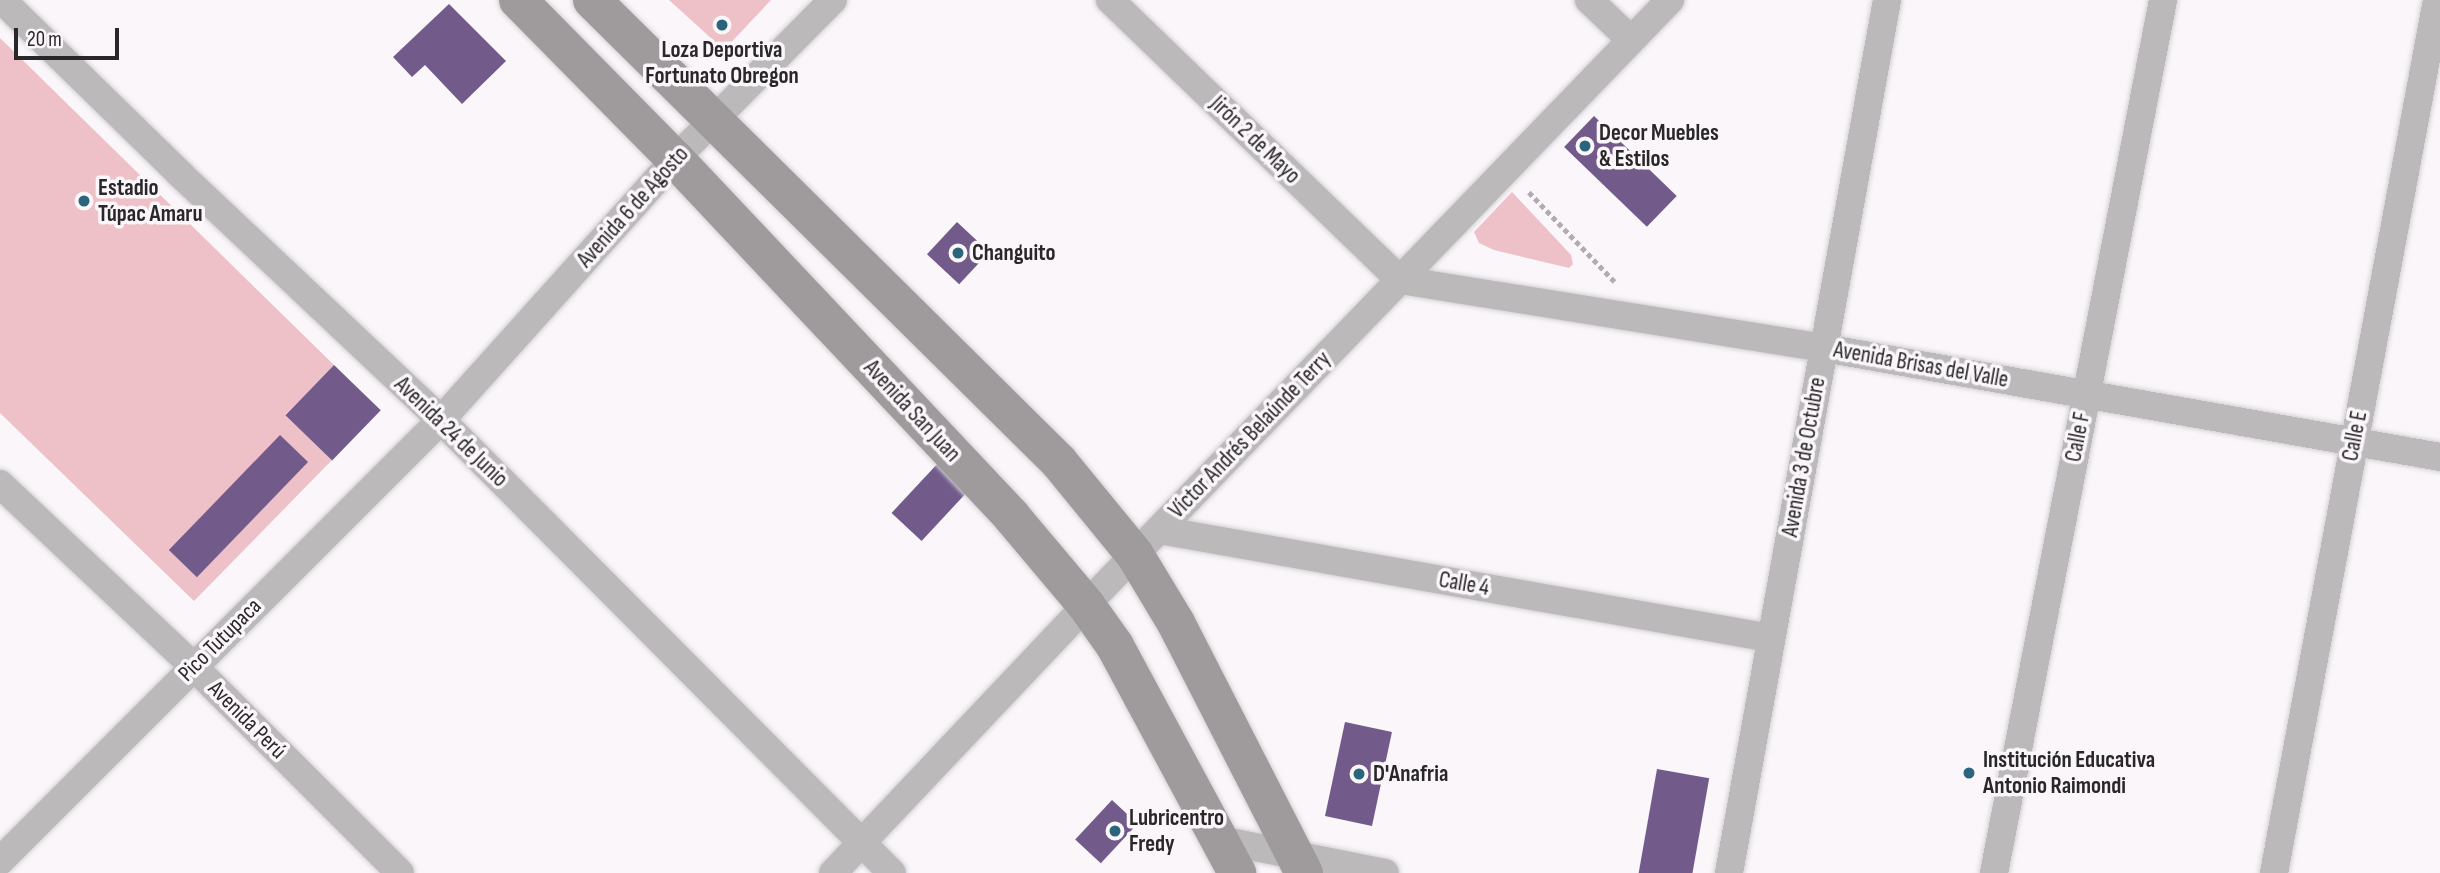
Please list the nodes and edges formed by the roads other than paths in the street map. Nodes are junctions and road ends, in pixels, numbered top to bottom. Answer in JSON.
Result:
{"nodes":[{"id":1,"x":2,"y":0,"type":"edge"},
{"id":2,"x":592,"y":0,"type":"edge"},
{"id":3,"x":833,"y":0,"type":"edge"},
{"id":4,"x":1110,"y":0,"type":"edge"},
{"id":5,"x":1589,"y":0,"type":"edge"},
{"id":6,"x":1670,"y":0,"type":"edge"},
{"id":7,"x":1887,"y":0,"type":"edge"},
{"id":8,"x":2163,"y":0,"type":"edge"},
{"id":9,"x":2437,"y":0,"type":"edge"},
{"id":10,"x":535,"y":6,"type":"edge"},
{"id":11,"x":1631,"y":40,"type":"junction"},
{"id":12,"x":713,"y":121,"type":"junction"},
{"id":13,"x":675,"y":159,"type":"junction"},
{"id":14,"x":1400,"y":280,"type":"junction"},
{"id":15,"x":1824,"y":348,"type":"junction"},
{"id":16,"x":2087,"y":394,"type":"junction"},
{"id":17,"x":441,"y":420,"type":"junction"},
{"id":18,"x":2355,"y":439,"type":"junction"},
{"id":19,"x":2440,"y":457,"type":"edge"},
{"id":20,"x":0,"y":484,"type":"edge"},
{"id":21,"x":1147,"y":542,"type":"junction"},
{"id":22,"x":1086,"y":605,"type":"junction"},
{"id":23,"x":1770,"y":638,"type":"junction"},
{"id":24,"x":194,"y":667,"type":"junction"},
{"id":25,"x":862,"y":844,"type":"junction"},
{"id":26,"x":1228,"y":857,"type":"edge"},
{"id":27,"x":0,"y":861,"type":"edge"},
{"id":28,"x":1300,"y":865,"type":"edge"},
{"id":29,"x":400,"y":873,"type":"edge"},
{"id":30,"x":833,"y":873,"type":"edge"},
{"id":31,"x":892,"y":873,"type":"edge"},
{"id":32,"x":1385,"y":873,"type":"edge"},
{"id":33,"x":1729,"y":873,"type":"edge"},
{"id":34,"x":1994,"y":873,"type":"edge"},
{"id":35,"x":2274,"y":873,"type":"edge"}],
"edges":[{"from":1,"to":17,"type":"street","name":"Avenida 24 de Junio"},
{"from":2,"to":12,"type":"main road"},
{"from":3,"to":12,"type":"street","name":"Avenida 6 de Agosto"},
{"from":4,"to":14,"type":"street","name":"Jirón 2 de Mayo"},
{"from":5,"to":11,"type":"street"},
{"from":6,"to":11,"type":"street","name":"Víctor Andrés Belaúnde Terry"},
{"from":7,"to":15,"type":"street","name":"Avenida 3 de Octubre"},
{"from":8,"to":16,"type":"street","name":"Calle F"},
{"from":9,"to":18,"type":"street","name":"Calle E"},
{"from":10,"to":13,"type":"main road","name":"Avenida San Juan"},
{"from":11,"to":14,"type":"street","name":"Víctor Andrés Belaúnde Terry"},
{"from":12,"to":13,"type":"street","name":"Avenida 6 de Agosto"},
{"from":12,"to":21,"type":"main road"},
{"from":13,"to":17,"type":"street","name":"Avenida 6 de Agosto"},
{"from":13,"to":22,"type":"main road","name":"Avenida San Juan"},
{"from":14,"to":15,"type":"street","name":"Avenida Brisas del Valle"},
{"from":14,"to":21,"type":"street","name":"Víctor Andrés Belaúnde Terry"},
{"from":15,"to":16,"type":"street","name":"Avenida Brisas del Valle"},
{"from":15,"to":23,"type":"street","name":"Avenida 3 de Octubre"},
{"from":16,"to":18,"type":"street","name":"Avenida Brisas del Valle"},
{"from":16,"to":34,"type":"street","name":"Calle F"},
{"from":17,"to":24,"type":"street","name":"Pico Tutupaca"},
{"from":17,"to":25,"type":"street","name":"Avenida 24 de Junio"},
{"from":18,"to":19,"type":"street","name":"Avenida Brisas del Valle"},
{"from":18,"to":35,"type":"street","name":"Calle E"},
{"from":20,"to":24,"type":"street","name":"Avenida Perú"},
{"from":21,"to":22,"type":"street","name":"Víctor Andrés Belaúnde Terry"},
{"from":21,"to":23,"type":"street","name":"Calle 4"},
{"from":21,"to":28,"type":"main road"},
{"from":22,"to":25,"type":"street","name":"Víctor Andrés Belaúnde Terry"},
{"from":22,"to":26,"type":"main road","name":"Avenida San Juan"},
{"from":23,"to":33,"type":"street","name":"Avenida 3 de Octubre"},
{"from":24,"to":27,"type":"street","name":"Pico Tutupaca"},
{"from":24,"to":29,"type":"street","name":"Avenida Perú"},
{"from":25,"to":30,"type":"street","name":"Víctor Andrés Belaúnde Terry"},
{"from":25,"to":31,"type":"street","name":"Avenida 24 de Junio"},
{"from":26,"to":28,"type":"street"},
{"from":28,"to":32,"type":"street"}]}
